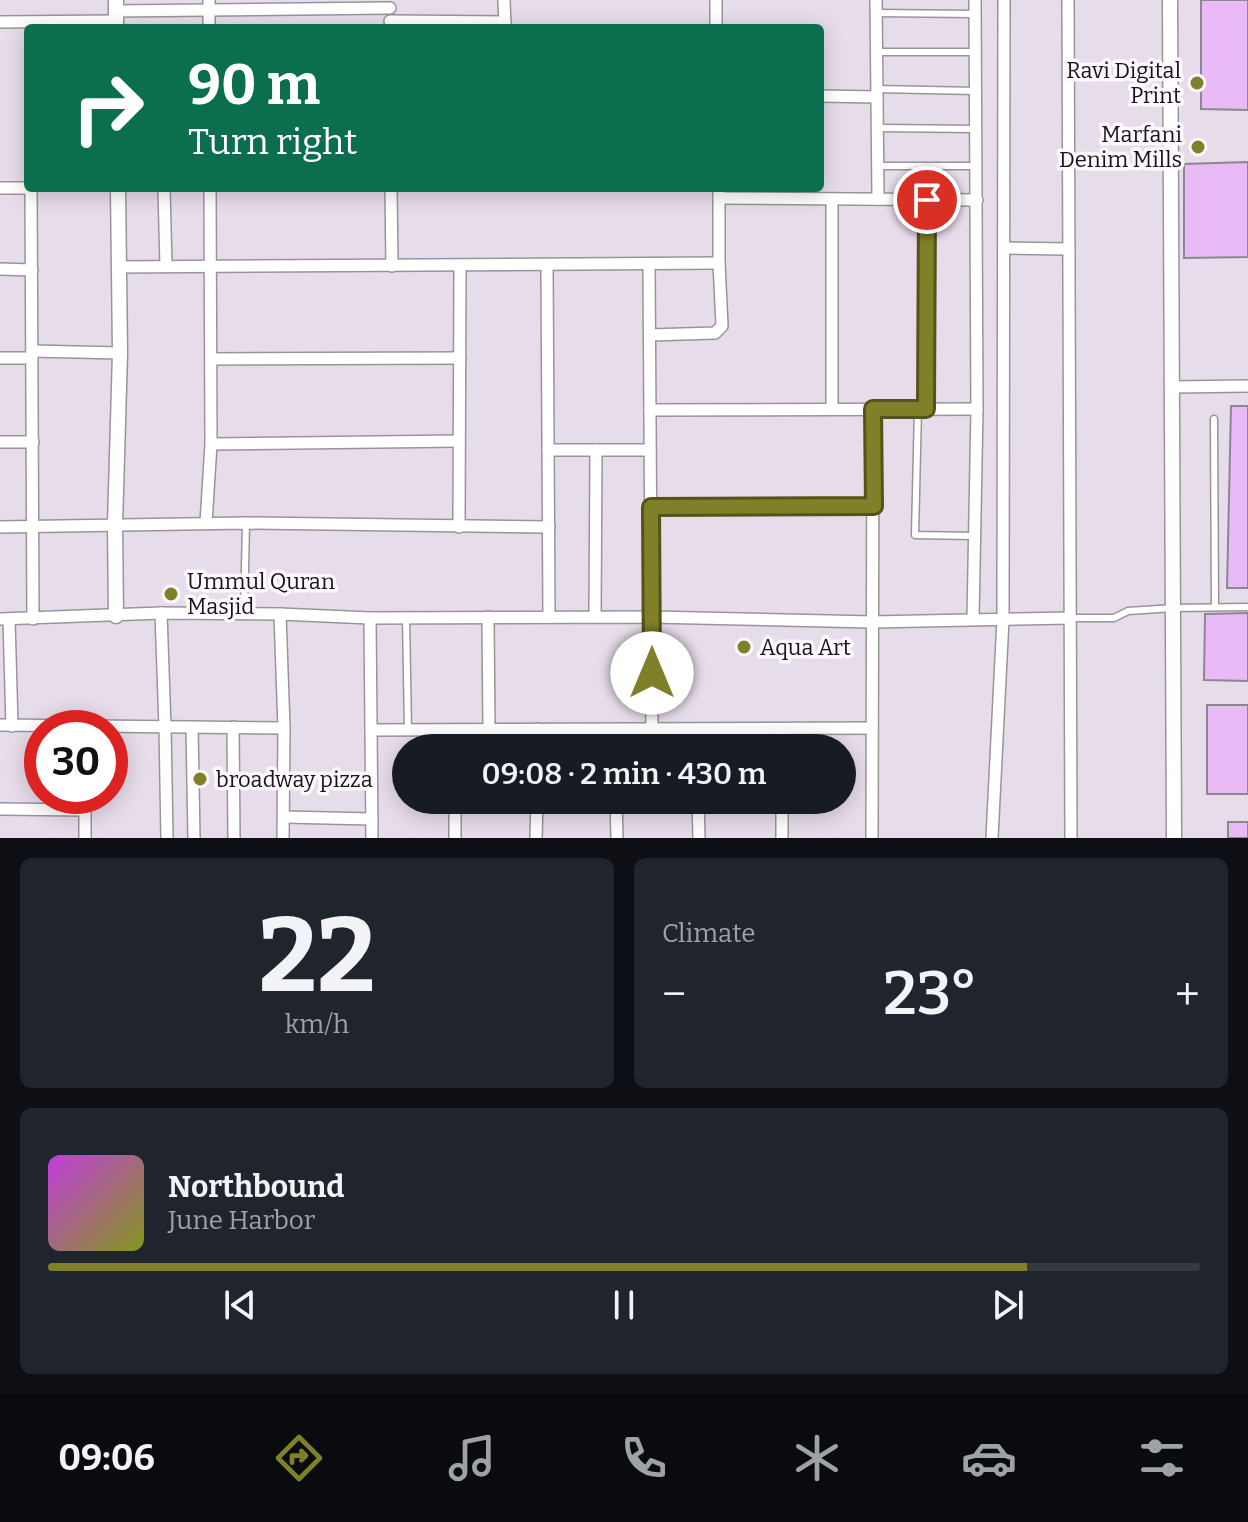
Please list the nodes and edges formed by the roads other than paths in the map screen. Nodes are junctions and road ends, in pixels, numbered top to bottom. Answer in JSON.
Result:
{"nodes":[{"id":1,"x":504,"y":0,"type":"edge"},
{"id":2,"x":716,"y":0,"type":"edge"},
{"id":3,"x":876,"y":0,"type":"edge"},
{"id":4,"x":975,"y":0,"type":"edge"},
{"id":5,"x":1004,"y":0,"type":"edge"},
{"id":6,"x":1068,"y":0,"type":"edge"},
{"id":7,"x":1170,"y":0,"type":"edge"},
{"id":8,"x":390,"y":4,"type":"edge"},
{"id":9,"x":209,"y":5,"type":"edge"},
{"id":10,"x":876,"y":13,"type":"junction"},
{"id":11,"x":975,"y":14,"type":"junction"},
{"id":12,"x":116,"y":15,"type":"edge"},
{"id":13,"x":0,"y":22,"type":"edge"},
{"id":14,"x":390,"y":24,"type":"edge"},
{"id":15,"x":505,"y":24,"type":"edge"},
{"id":16,"x":716,"y":24,"type":"edge"},
{"id":17,"x":877,"y":52,"type":"junction"},
{"id":18,"x":975,"y":52,"type":"junction"},
{"id":19,"x":976,"y":91,"type":"junction"},
{"id":20,"x":877,"y":93,"type":"junction"},
{"id":21,"x":824,"y":96,"type":"edge"},
{"id":22,"x":878,"y":128,"type":"junction"},
{"id":23,"x":976,"y":129,"type":"junction"},
{"id":24,"x":878,"y":166,"type":"junction"},
{"id":25,"x":977,"y":166,"type":"junction"},
{"id":26,"x":0,"y":188,"type":"edge"},
{"id":27,"x":24,"y":188,"type":"edge"},
{"id":28,"x":30,"y":192,"type":"edge"},
{"id":29,"x":118,"y":192,"type":"edge"},
{"id":30,"x":164,"y":192,"type":"edge"},
{"id":31,"x":210,"y":192,"type":"edge"},
{"id":32,"x":391,"y":192,"type":"edge"},
{"id":33,"x":719,"y":193,"type":"edge"},
{"id":34,"x":832,"y":199,"type":"junction"},
{"id":35,"x":878,"y":199,"type":"junction"},
{"id":36,"x":927,"y":200,"type":"junction"},
{"id":37,"x":977,"y":200,"type":"junction"},
{"id":38,"x":1005,"y":248,"type":"junction"},
{"id":39,"x":1069,"y":249,"type":"junction"},
{"id":40,"x":719,"y":263,"type":"junction"},
{"id":41,"x":210,"y":265,"type":"junction"},
{"id":42,"x":547,"y":265,"type":"junction"},
{"id":43,"x":649,"y":265,"type":"junction"},
{"id":44,"x":166,"y":266,"type":"junction"},
{"id":45,"x":392,"y":266,"type":"junction"},
{"id":46,"x":460,"y":266,"type":"junction"},
{"id":47,"x":119,"y":267,"type":"junction"},
{"id":48,"x":0,"y":269,"type":"edge"},
{"id":49,"x":32,"y":270,"type":"junction"},
{"id":50,"x":650,"y":335,"type":"junction"},
{"id":51,"x":120,"y":353,"type":"junction"},
{"id":52,"x":32,"y":355,"type":"junction"},
{"id":53,"x":0,"y":358,"type":"edge"},
{"id":54,"x":460,"y":358,"type":"junction"},
{"id":55,"x":211,"y":359,"type":"junction"},
{"id":56,"x":1248,"y":386,"type":"edge"},
{"id":57,"x":1172,"y":387,"type":"junction"},
{"id":58,"x":832,"y":409,"type":"junction"},
{"id":59,"x":873,"y":409,"type":"junction"},
{"id":60,"x":922,"y":409,"type":"junction"},
{"id":61,"x":977,"y":409,"type":"junction"},
{"id":62,"x":650,"y":410,"type":"junction"},
{"id":63,"x":1214,"y":419,"type":"dead end"},
{"id":64,"x":459,"y":441,"type":"junction"},
{"id":65,"x":0,"y":442,"type":"edge"},
{"id":66,"x":33,"y":442,"type":"junction"},
{"id":67,"x":211,"y":444,"type":"junction"},
{"id":68,"x":548,"y":450,"type":"junction"},
{"id":69,"x":596,"y":450,"type":"junction"},
{"id":70,"x":650,"y":450,"type":"junction"},
{"id":71,"x":874,"y":506,"type":"junction"},
{"id":72,"x":651,"y":507,"type":"junction"},
{"id":73,"x":206,"y":523,"type":"junction"},
{"id":74,"x":246,"y":523,"type":"junction"},
{"id":75,"x":115,"y":525,"type":"junction"},
{"id":76,"x":0,"y":527,"type":"edge"},
{"id":77,"x":34,"y":527,"type":"junction"},
{"id":78,"x":459,"y":527,"type":"junction"},
{"id":79,"x":549,"y":527,"type":"junction"},
{"id":80,"x":976,"y":536,"type":"junction"},
{"id":81,"x":1215,"y":607,"type":"junction"},
{"id":82,"x":1248,"y":607,"type":"edge"},
{"id":83,"x":1174,"y":608,"type":"junction"},
{"id":84,"x":161,"y":613,"type":"junction"},
{"id":85,"x":244,"y":614,"type":"junction"},
{"id":86,"x":280,"y":614,"type":"junction"},
{"id":87,"x":116,"y":616,"type":"junction"},
{"id":88,"x":488,"y":617,"type":"junction"},
{"id":89,"x":549,"y":617,"type":"junction"},
{"id":90,"x":595,"y":617,"type":"junction"},
{"id":91,"x":652,"y":617,"type":"junction"},
{"id":92,"x":370,"y":618,"type":"junction"},
{"id":93,"x":406,"y":618,"type":"junction"},
{"id":94,"x":1070,"y":618,"type":"junction"},
{"id":95,"x":4,"y":619,"type":"edge"},
{"id":96,"x":33,"y":619,"type":"junction"},
{"id":97,"x":973,"y":619,"type":"junction"},
{"id":98,"x":1003,"y":619,"type":"junction"},
{"id":99,"x":872,"y":622,"type":"junction"},
{"id":100,"x":6,"y":726,"type":"edge"},
{"id":101,"x":128,"y":727,"type":"edge"},
{"id":102,"x":165,"y":727,"type":"junction"},
{"id":103,"x":192,"y":727,"type":"junction"},
{"id":104,"x":233,"y":727,"type":"junction"},
{"id":105,"x":284,"y":728,"type":"junction"},
{"id":106,"x":872,"y":728,"type":"junction"},
{"id":107,"x":537,"y":729,"type":"junction"},
{"id":108,"x":616,"y":729,"type":"junction"},
{"id":109,"x":652,"y":729,"type":"junction"},
{"id":110,"x":697,"y":729,"type":"junction"},
{"id":111,"x":781,"y":729,"type":"junction"},
{"id":112,"x":371,"y":730,"type":"junction"},
{"id":113,"x":408,"y":730,"type":"junction"},
{"id":114,"x":456,"y":730,"type":"junction"},
{"id":115,"x":489,"y":730,"type":"junction"},
{"id":116,"x":456,"y":734,"type":"edge"},
{"id":117,"x":537,"y":734,"type":"edge"},
{"id":118,"x":616,"y":734,"type":"edge"},
{"id":119,"x":697,"y":734,"type":"edge"},
{"id":120,"x":781,"y":734,"type":"edge"},
{"id":121,"x":0,"y":809,"type":"edge"},
{"id":122,"x":24,"y":809,"type":"edge"},
{"id":123,"x":85,"y":814,"type":"edge"},
{"id":124,"x":455,"y":814,"type":"edge"},
{"id":125,"x":537,"y":814,"type":"edge"},
{"id":126,"x":616,"y":814,"type":"edge"},
{"id":127,"x":698,"y":814,"type":"edge"},
{"id":128,"x":782,"y":814,"type":"edge"},
{"id":129,"x":284,"y":817,"type":"junction"},
{"id":130,"x":372,"y":819,"type":"junction"},
{"id":131,"x":85,"y":838,"type":"edge"},
{"id":132,"x":167,"y":838,"type":"edge"},
{"id":133,"x":194,"y":838,"type":"edge"},
{"id":134,"x":234,"y":838,"type":"edge"},
{"id":135,"x":283,"y":838,"type":"edge"},
{"id":136,"x":372,"y":838,"type":"edge"},
{"id":137,"x":455,"y":838,"type":"edge"},
{"id":138,"x":536,"y":838,"type":"edge"},
{"id":139,"x":617,"y":838,"type":"edge"},
{"id":140,"x":699,"y":838,"type":"edge"},
{"id":141,"x":782,"y":838,"type":"edge"},
{"id":142,"x":872,"y":838,"type":"edge"},
{"id":143,"x":992,"y":838,"type":"edge"},
{"id":144,"x":1071,"y":838,"type":"edge"},
{"id":145,"x":1174,"y":838,"type":"edge"}],
"edges":[{"from":1,"to":15,"type":"street"},
{"from":2,"to":16,"type":"street"},
{"from":3,"to":10,"type":"street"},
{"from":4,"to":11,"type":"street"},
{"from":5,"to":38,"type":"street"},
{"from":6,"to":39,"type":"street"},
{"from":7,"to":57,"type":"street"},
{"from":8,"to":9,"type":"street"},
{"from":8,"to":14,"type":"street"},
{"from":9,"to":12,"type":"street"},
{"from":10,"to":11,"type":"lane"},
{"from":10,"to":17,"type":"street"},
{"from":11,"to":18,"type":"street"},
{"from":12,"to":13,"type":"street"},
{"from":17,"to":18,"type":"lane"},
{"from":17,"to":20,"type":"street"},
{"from":18,"to":19,"type":"street"},
{"from":19,"to":20,"type":"lane"},
{"from":19,"to":23,"type":"street"},
{"from":20,"to":21,"type":"street"},
{"from":20,"to":22,"type":"street"},
{"from":22,"to":23,"type":"lane"},
{"from":22,"to":24,"type":"street"},
{"from":23,"to":25,"type":"street"},
{"from":24,"to":25,"type":"lane"},
{"from":24,"to":35,"type":"street"},
{"from":25,"to":37,"type":"street"},
{"from":26,"to":27,"type":"street"},
{"from":28,"to":49,"type":"street"},
{"from":29,"to":47,"type":"street"},
{"from":30,"to":44,"type":"street"},
{"from":31,"to":41,"type":"street"},
{"from":32,"to":45,"type":"street"},
{"from":33,"to":34,"type":"street"},
{"from":33,"to":40,"type":"street"},
{"from":34,"to":35,"type":"street"},
{"from":34,"to":58,"type":"street"},
{"from":35,"to":36,"type":"street"},
{"from":36,"to":37,"type":"street"},
{"from":36,"to":60,"type":"street"},
{"from":37,"to":61,"type":"street"},
{"from":38,"to":39,"type":"street"},
{"from":38,"to":98,"type":"street"},
{"from":39,"to":94,"type":"street"},
{"from":40,"to":43,"type":"street"},
{"from":40,"to":50,"type":"street"},
{"from":41,"to":44,"type":"street"},
{"from":41,"to":45,"type":"street"},
{"from":41,"to":55,"type":"street"},
{"from":42,"to":43,"type":"street"},
{"from":42,"to":46,"type":"street"},
{"from":42,"to":68,"type":"street"},
{"from":43,"to":50,"type":"street"},
{"from":44,"to":47,"type":"street"},
{"from":45,"to":46,"type":"street"},
{"from":46,"to":54,"type":"street"},
{"from":47,"to":51,"type":"street"},
{"from":48,"to":49,"type":"street"},
{"from":49,"to":52,"type":"street"},
{"from":50,"to":62,"type":"street"},
{"from":51,"to":52,"type":"street"},
{"from":51,"to":75,"type":"street"},
{"from":52,"to":53,"type":"street"},
{"from":52,"to":66,"type":"street"},
{"from":54,"to":55,"type":"street"},
{"from":54,"to":64,"type":"street"},
{"from":55,"to":67,"type":"street"},
{"from":56,"to":57,"type":"street"},
{"from":57,"to":83,"type":"street"},
{"from":58,"to":59,"type":"street"},
{"from":58,"to":62,"type":"street"},
{"from":59,"to":60,"type":"street"},
{"from":59,"to":71,"type":"street"},
{"from":60,"to":61,"type":"street"},
{"from":60,"to":80,"type":"lane"},
{"from":61,"to":80,"type":"street"},
{"from":62,"to":70,"type":"street"},
{"from":63,"to":81,"type":"lane"},
{"from":64,"to":67,"type":"street"},
{"from":64,"to":78,"type":"street"},
{"from":65,"to":66,"type":"street"},
{"from":66,"to":77,"type":"street"},
{"from":67,"to":73,"type":"street"},
{"from":68,"to":69,"type":"street"},
{"from":68,"to":79,"type":"street"},
{"from":69,"to":70,"type":"street"},
{"from":69,"to":90,"type":"street"},
{"from":70,"to":72,"type":"street"},
{"from":71,"to":72,"type":"street"},
{"from":71,"to":99,"type":"street"},
{"from":72,"to":91,"type":"street"},
{"from":73,"to":74,"type":"street"},
{"from":73,"to":75,"type":"street"},
{"from":74,"to":78,"type":"street"},
{"from":74,"to":85,"type":"lane"},
{"from":75,"to":77,"type":"street"},
{"from":75,"to":87,"type":"street"},
{"from":76,"to":77,"type":"street"},
{"from":77,"to":96,"type":"street"},
{"from":78,"to":79,"type":"street"},
{"from":79,"to":89,"type":"street"},
{"from":80,"to":97,"type":"street"},
{"from":81,"to":82,"type":"lane"},
{"from":81,"to":83,"type":"lane"},
{"from":83,"to":94,"type":"lane"},
{"from":83,"to":145,"type":"street"},
{"from":84,"to":85,"type":"street"},
{"from":84,"to":87,"type":"street"},
{"from":84,"to":102,"type":"street"},
{"from":85,"to":86,"type":"street"},
{"from":86,"to":92,"type":"street"},
{"from":86,"to":105,"type":"street"},
{"from":87,"to":96,"type":"street"},
{"from":88,"to":89,"type":"street"},
{"from":88,"to":93,"type":"street"},
{"from":88,"to":115,"type":"street"},
{"from":89,"to":90,"type":"street"},
{"from":90,"to":91,"type":"street"},
{"from":91,"to":99,"type":"street"},
{"from":91,"to":109,"type":"street"},
{"from":92,"to":93,"type":"street"},
{"from":92,"to":112,"type":"street"},
{"from":93,"to":113,"type":"lane"},
{"from":94,"to":98,"type":"street"},
{"from":94,"to":144,"type":"street"},
{"from":95,"to":96,"type":"street"},
{"from":95,"to":100,"type":"street"},
{"from":97,"to":98,"type":"street"},
{"from":97,"to":99,"type":"street"},
{"from":98,"to":143,"type":"street"},
{"from":99,"to":106,"type":"street"},
{"from":101,"to":102,"type":"street"},
{"from":102,"to":103,"type":"street"},
{"from":102,"to":132,"type":"street"},
{"from":103,"to":104,"type":"street"},
{"from":103,"to":133,"type":"street"},
{"from":104,"to":105,"type":"street"},
{"from":104,"to":134,"type":"street"},
{"from":105,"to":129,"type":"street"},
{"from":106,"to":111,"type":"street"},
{"from":106,"to":142,"type":"street"},
{"from":107,"to":108,"type":"street"},
{"from":107,"to":115,"type":"street"},
{"from":107,"to":117,"type":"street"},
{"from":108,"to":109,"type":"street"},
{"from":108,"to":118,"type":"street"},
{"from":109,"to":110,"type":"street"},
{"from":110,"to":111,"type":"street"},
{"from":110,"to":119,"type":"street"},
{"from":111,"to":120,"type":"street"},
{"from":112,"to":113,"type":"street"},
{"from":112,"to":130,"type":"street"},
{"from":113,"to":114,"type":"street"},
{"from":114,"to":115,"type":"street"},
{"from":114,"to":116,"type":"street"},
{"from":121,"to":122,"type":"street"},
{"from":123,"to":131,"type":"street"},
{"from":124,"to":137,"type":"street"},
{"from":125,"to":138,"type":"street"},
{"from":126,"to":139,"type":"street"},
{"from":127,"to":140,"type":"street"},
{"from":128,"to":141,"type":"street"},
{"from":129,"to":130,"type":"street"},
{"from":129,"to":135,"type":"street"},
{"from":130,"to":136,"type":"street"}]}
